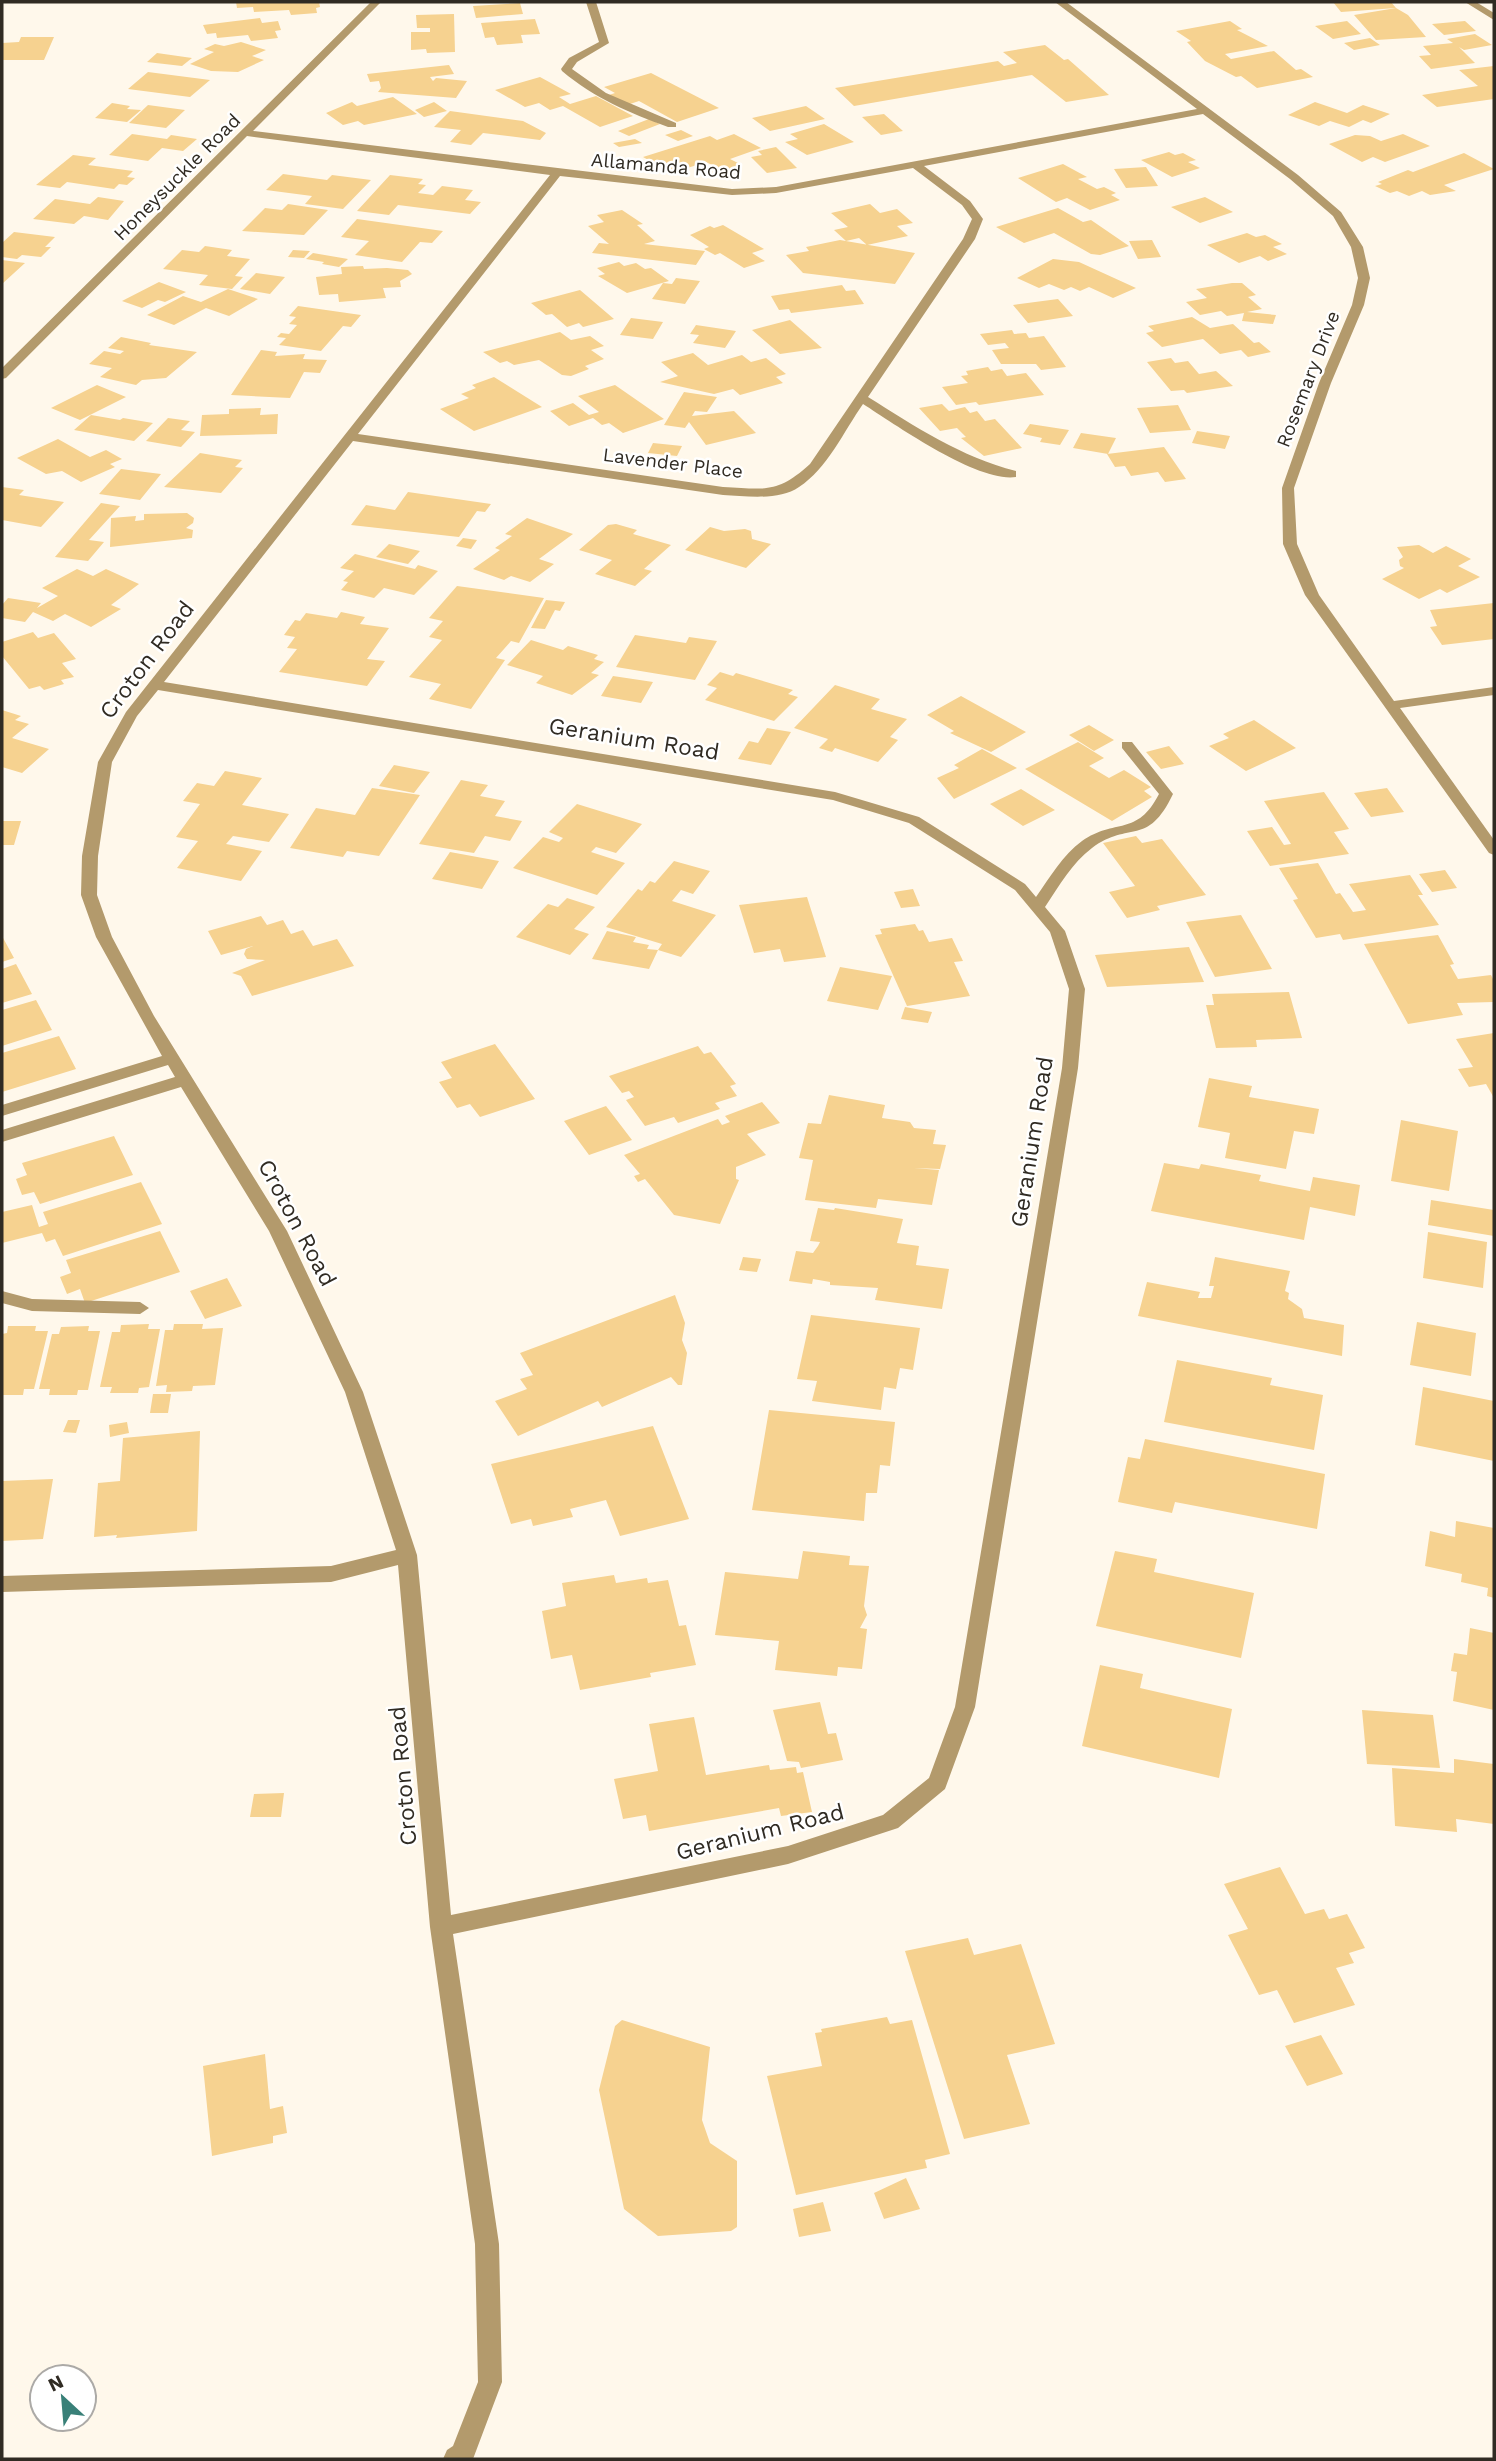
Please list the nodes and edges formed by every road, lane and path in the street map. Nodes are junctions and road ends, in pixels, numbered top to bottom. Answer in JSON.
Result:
{"nodes":[{"id":1,"x":376,"y":2,"type":"edge"},
{"id":2,"x":591,"y":2,"type":"edge"},
{"id":3,"x":1060,"y":2,"type":"edge"},
{"id":4,"x":1471,"y":2,"type":"edge"},
{"id":5,"x":1494,"y":17,"type":"edge"},
{"id":6,"x":1204,"y":111,"type":"junction"},
{"id":7,"x":672,"y":125,"type":"dead end"},
{"id":8,"x":246,"y":133,"type":"junction"},
{"id":9,"x":915,"y":164,"type":"junction"},
{"id":10,"x":556,"y":174,"type":"junction"},
{"id":11,"x":2,"y":375,"type":"edge"},
{"id":12,"x":861,"y":398,"type":"junction"},
{"id":13,"x":350,"y":437,"type":"junction"},
{"id":14,"x":1012,"y":474,"type":"dead end"},
{"id":15,"x":156,"y":685,"type":"junction"},
{"id":16,"x":1494,"y":691,"type":"edge"},
{"id":17,"x":1393,"y":705,"type":"junction"},
{"id":18,"x":1127,"y":745,"type":"dead end"},
{"id":19,"x":1494,"y":850,"type":"edge"},
{"id":20,"x":1037,"y":907,"type":"junction"},
{"id":21,"x":174,"y":1058,"type":"junction"},
{"id":22,"x":187,"y":1079,"type":"junction"},
{"id":23,"x":2,"y":1111,"type":"edge"},
{"id":24,"x":2,"y":1136,"type":"edge"},
{"id":25,"x":2,"y":1297,"type":"edge"},
{"id":26,"x":140,"y":1308,"type":"dead end"},
{"id":27,"x":407,"y":1555,"type":"junction"},
{"id":28,"x":2,"y":1584,"type":"edge"},
{"id":29,"x":441,"y":1927,"type":"junction"},
{"id":30,"x":456,"y":2459,"type":"edge"}],
"edges":[{"from":1,"to":8,"type":"street","name":"Honeysuckle Road"},
{"from":2,"to":7,"type":"street"},
{"from":3,"to":6,"type":"street","name":"Rosemary Drive"},
{"from":4,"to":5,"type":"street"},
{"from":6,"to":9,"type":"street","name":"Allamanda Road"},
{"from":6,"to":17,"type":"street","name":"Rosemary Drive"},
{"from":8,"to":10,"type":"street","name":"Allamanda Road"},
{"from":8,"to":11,"type":"street","name":"Honeysuckle Road"},
{"from":9,"to":10,"type":"street","name":"Allamanda Road"},
{"from":9,"to":12,"type":"street","name":"Lavender Place"},
{"from":10,"to":13,"type":"street","name":"Croton Road"},
{"from":12,"to":13,"type":"street","name":"Lavender Place"},
{"from":12,"to":14,"type":"street"},
{"from":13,"to":15,"type":"street","name":"Croton Road"},
{"from":15,"to":20,"type":"street","name":"Geranium Road"},
{"from":15,"to":21,"type":"street","name":"Croton Road"},
{"from":16,"to":17,"type":"street"},
{"from":17,"to":19,"type":"street","name":"Rosemary Drive"},
{"from":18,"to":20,"type":"street"},
{"from":20,"to":29,"type":"street","name":"Geranium Road"},
{"from":21,"to":22,"type":"street","name":"Croton Road"},
{"from":21,"to":23,"type":"street"},
{"from":22,"to":24,"type":"street"},
{"from":22,"to":27,"type":"street","name":"Croton Road"},
{"from":25,"to":26,"type":"street"},
{"from":27,"to":28,"type":"street"},
{"from":27,"to":29,"type":"street","name":"Croton Road"},
{"from":29,"to":30,"type":"street","name":"Croton Road"}]}
